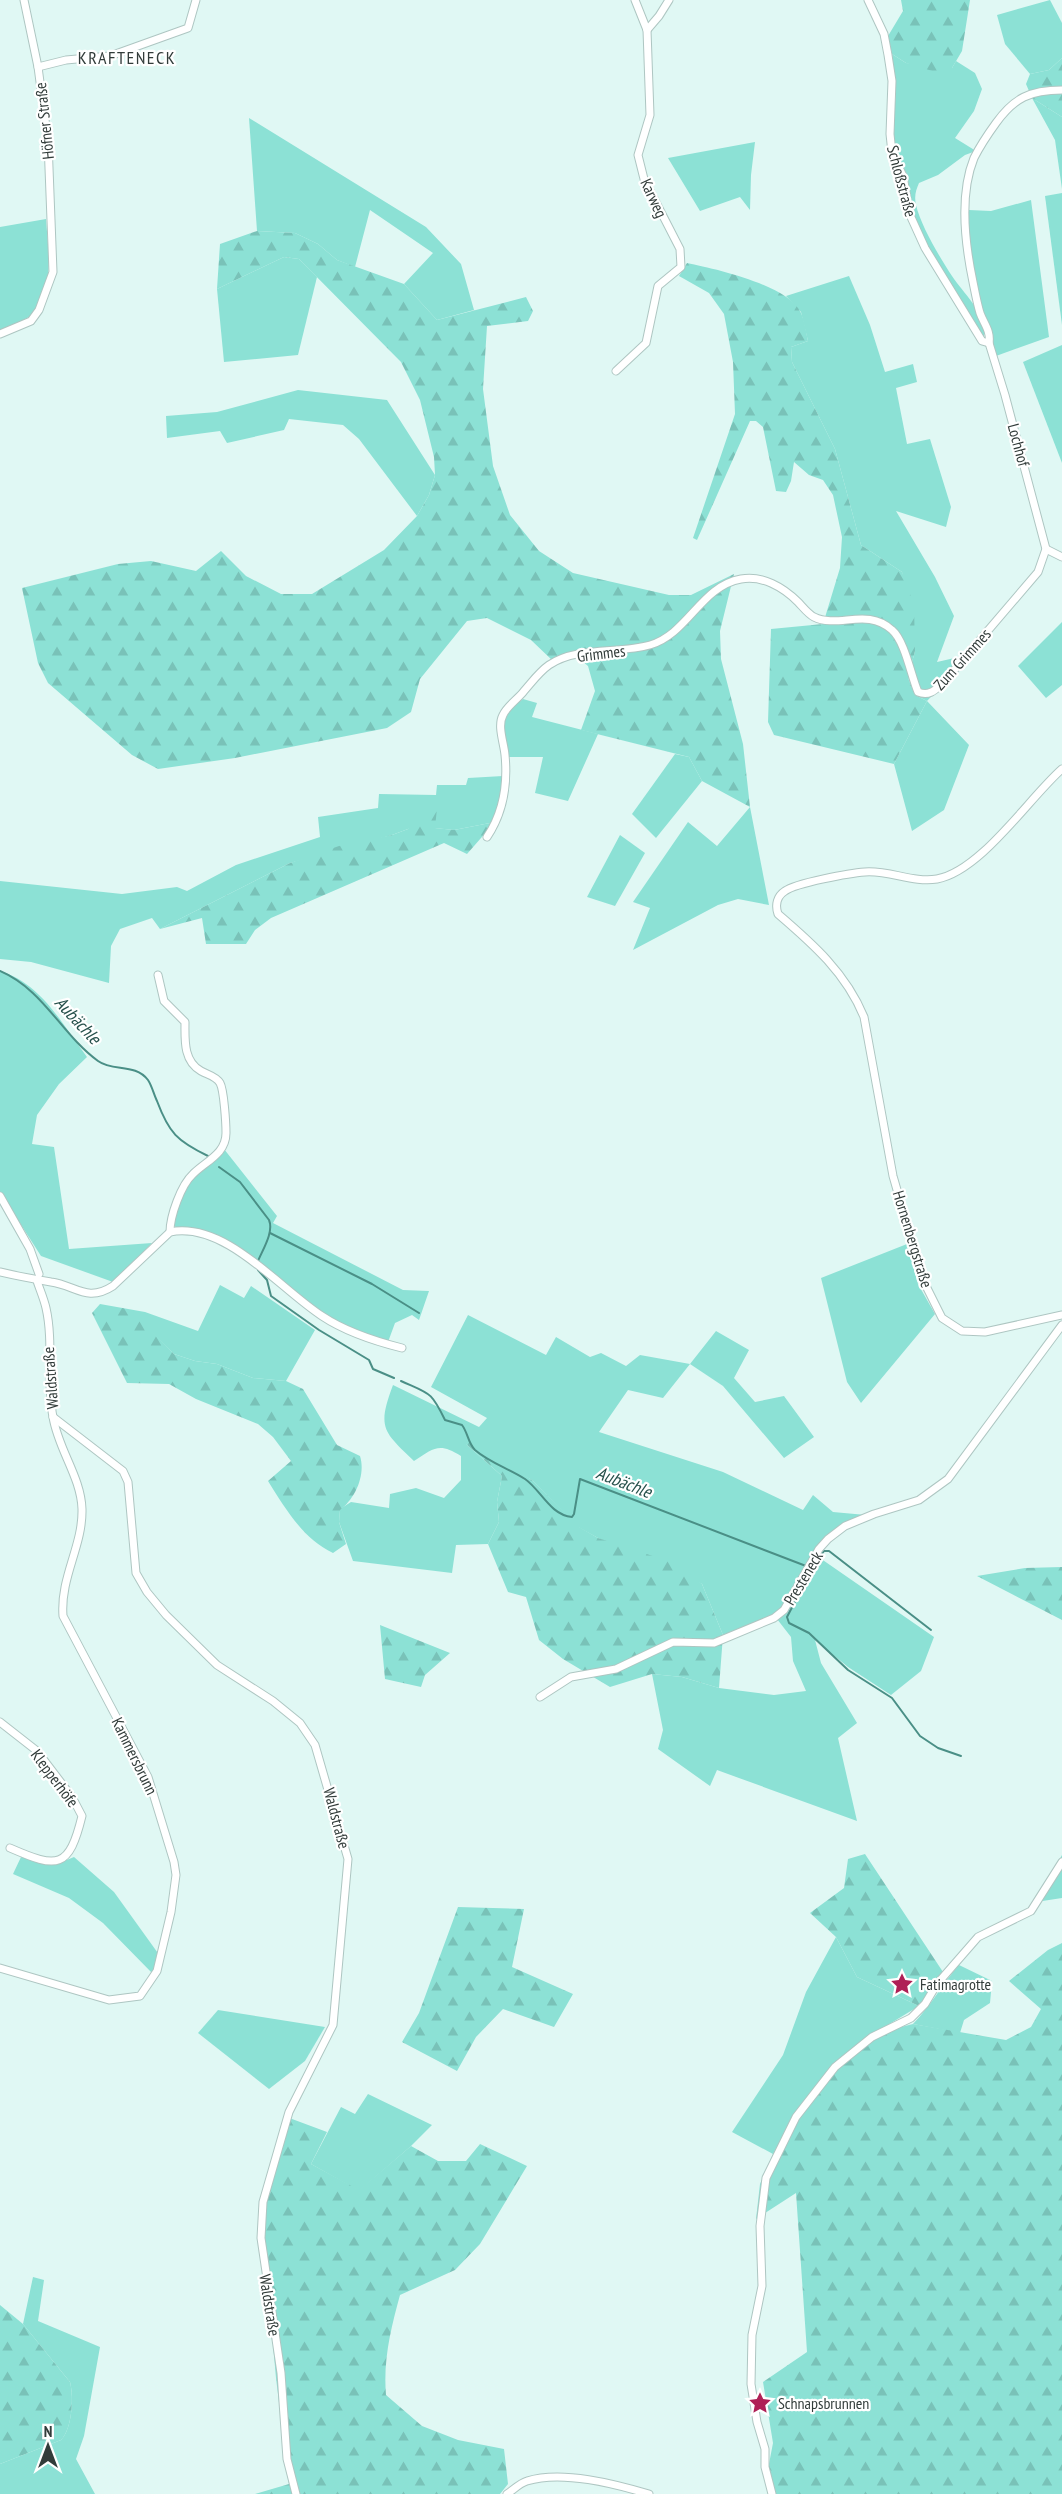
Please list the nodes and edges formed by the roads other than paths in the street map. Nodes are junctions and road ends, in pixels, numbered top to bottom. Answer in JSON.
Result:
{"nodes":[{"id":1,"x":24,"y":0,"type":"edge"},
{"id":2,"x":196,"y":0,"type":"edge"},
{"id":3,"x":635,"y":0,"type":"edge"},
{"id":4,"x":669,"y":0,"type":"edge"},
{"id":5,"x":868,"y":0,"type":"edge"},
{"id":6,"x":647,"y":30,"type":"junction"},
{"id":7,"x":38,"y":67,"type":"junction"},
{"id":8,"x":1062,"y":90,"type":"edge"},
{"id":9,"x":0,"y":334,"type":"edge"},
{"id":10,"x":989,"y":343,"type":"junction"},
{"id":11,"x":616,"y":371,"type":"dead end"},
{"id":12,"x":1046,"y":549,"type":"junction"},
{"id":13,"x":1062,"y":557,"type":"edge"},
{"id":14,"x":813,"y":617,"type":"joint"},
{"id":15,"x":1062,"y":768,"type":"edge"},
{"id":16,"x":486,"y":837,"type":"dead end"},
{"id":17,"x":158,"y":975,"type":"dead end"},
{"id":18,"x":0,"y":1196,"type":"edge"},
{"id":19,"x":170,"y":1232,"type":"junction"},
{"id":20,"x":0,"y":1272,"type":"edge"},
{"id":21,"x":38,"y":1278,"type":"junction"},
{"id":22,"x":1062,"y":1315,"type":"edge"},
{"id":23,"x":1062,"y":1325,"type":"edge"},
{"id":24,"x":402,"y":1348,"type":"dead end"},
{"id":25,"x":53,"y":1417,"type":"junction"},
{"id":26,"x":540,"y":1697,"type":"dead end"},
{"id":27,"x":0,"y":1722,"type":"edge"},
{"id":28,"x":10,"y":1848,"type":"dead end"},
{"id":29,"x":1062,"y":1862,"type":"edge"},
{"id":30,"x":0,"y":1968,"type":"edge"},
{"id":31,"x":296,"y":2494,"type":"edge"},
{"id":32,"x":507,"y":2494,"type":"edge"},
{"id":33,"x":649,"y":2494,"type":"edge"},
{"id":34,"x":772,"y":2494,"type":"edge"}],
"edges":[{"from":1,"to":7,"type":"street"},
{"from":2,"to":7,"type":"street","name":"Höfner Straße"},
{"from":3,"to":6,"type":"street","name":"Karweg"},
{"from":4,"to":6,"type":"street"},
{"from":5,"to":10,"type":"street","name":"Schloßstraße"},
{"from":6,"to":11,"type":"street","name":"Karweg"},
{"from":7,"to":9,"type":"street","name":"Höfner Straße"},
{"from":8,"to":10,"type":"street","name":"Lochhof"},
{"from":10,"to":12,"type":"street","name":"Lochhof"},
{"from":12,"to":13,"type":"street"},
{"from":12,"to":14,"type":"street","name":"Zum Grimmes"},
{"from":14,"to":16,"type":"street","name":"Grimmes"},
{"from":15,"to":22,"type":"street","name":"Hornenbergstraße"},
{"from":17,"to":19,"type":"street"},
{"from":18,"to":21,"type":"street","name":"Waldstraße"},
{"from":19,"to":21,"type":"street"},
{"from":19,"to":24,"type":"street"},
{"from":20,"to":21,"type":"street"},
{"from":21,"to":25,"type":"street","name":"Waldstraße"},
{"from":23,"to":26,"type":"street","name":"Presteneck"},
{"from":25,"to":30,"type":"street","name":"Kammersbrunn"},
{"from":25,"to":31,"type":"street","name":"Waldstraße"},
{"from":27,"to":28,"type":"street","name":"Klepperhöfe"},
{"from":29,"to":34,"type":"street"},
{"from":32,"to":33,"type":"street"}]}
